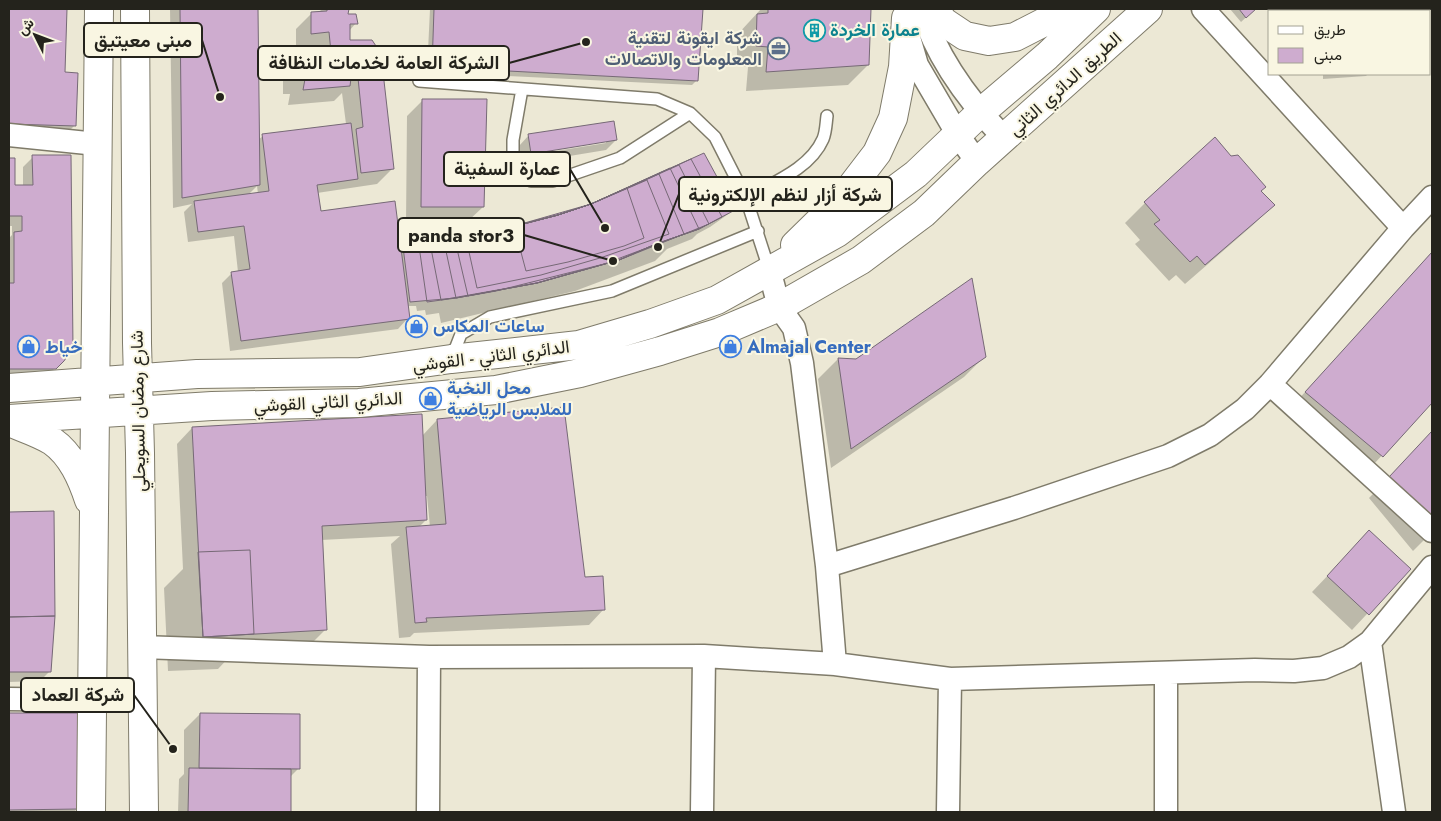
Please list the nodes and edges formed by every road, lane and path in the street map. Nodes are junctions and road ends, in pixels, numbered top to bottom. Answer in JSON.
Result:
{"nodes":[{"id":1,"x":99,"y":9,"type":"edge"},
{"id":2,"x":135,"y":9,"type":"edge"},
{"id":3,"x":934,"y":9,"type":"edge"},
{"id":4,"x":1074,"y":9,"type":"edge"},
{"id":5,"x":1096,"y":9,"type":"edge"},
{"id":6,"x":1148,"y":9,"type":"edge"},
{"id":7,"x":1204,"y":9,"type":"edge"},
{"id":8,"x":911,"y":12,"type":"edge"},
{"id":9,"x":420,"y":81,"type":"dead end"},
{"id":10,"x":522,"y":89,"type":"junction"},
{"id":11,"x":690,"y":112,"type":"junction"},
{"id":12,"x":980,"y":113,"type":"junction"},
{"id":13,"x":827,"y":116,"type":"dead end"},
{"id":14,"x":9,"y":135,"type":"edge"},
{"id":15,"x":958,"y":135,"type":"junction"},
{"id":16,"x":1004,"y":138,"type":"junction"},
{"id":17,"x":97,"y":144,"type":"junction"},
{"id":18,"x":977,"y":162,"type":"junction"},
{"id":19,"x":1432,"y":197,"type":"edge"},
{"id":20,"x":746,"y":198,"type":"junction"},
{"id":21,"x":1403,"y":228,"type":"junction"},
{"id":22,"x":758,"y":231,"type":"junction"},
{"id":23,"x":769,"y":269,"type":"junction"},
{"id":24,"x":779,"y":307,"type":"junction"},
{"id":25,"x":451,"y":359,"type":"junction"},
{"id":26,"x":138,"y":379,"type":"junction"},
{"id":27,"x":95,"y":382,"type":"junction"},
{"id":28,"x":1270,"y":384,"type":"junction"},
{"id":29,"x":17,"y":388,"type":"edge"},
{"id":30,"x":139,"y":411,"type":"junction"},
{"id":31,"x":95,"y":414,"type":"junction"},
{"id":32,"x":9,"y":420,"type":"edge"},
{"id":33,"x":1432,"y":530,"type":"edge"},
{"id":34,"x":94,"y":541,"type":"junction"},
{"id":35,"x":827,"y":566,"type":"junction"},
{"id":36,"x":1432,"y":567,"type":"edge"},
{"id":37,"x":1370,"y":642,"type":"junction"},
{"id":38,"x":141,"y":647,"type":"junction"},
{"id":39,"x":704,"y":656,"type":"junction"},
{"id":40,"x":429,"y":657,"type":"junction"},
{"id":41,"x":835,"y":664,"type":"junction"},
{"id":42,"x":1166,"y":673,"type":"junction"},
{"id":43,"x":950,"y":679,"type":"junction"},
{"id":44,"x":9,"y":699,"type":"edge"},
{"id":45,"x":92,"y":700,"type":"junction"},
{"id":46,"x":91,"y":812,"type":"edge"},
{"id":47,"x":144,"y":812,"type":"edge"},
{"id":48,"x":428,"y":812,"type":"edge"},
{"id":49,"x":702,"y":812,"type":"edge"},
{"id":50,"x":948,"y":812,"type":"edge"},
{"id":51,"x":1166,"y":812,"type":"edge"},
{"id":52,"x":1394,"y":812,"type":"edge"}],
"edges":[{"from":1,"to":17,"type":"main road"},
{"from":2,"to":26,"type":"main road","name":"شارع رمضان السويحلي"},
{"from":3,"to":4,"type":"main road"},
{"from":5,"to":12,"type":"main road","name":"الدائري الثاني - القوشي"},
{"from":6,"to":16,"type":"main road","name":"الطريق الدائري الثاني"},
{"from":7,"to":21,"type":"street"},
{"from":8,"to":12,"type":"street"},
{"from":8,"to":15,"type":"street"},
{"from":8,"to":23,"type":"main road"},
{"from":9,"to":10,"type":"lane"},
{"from":10,"to":11,"type":"lane"},
{"from":10,"to":11,"type":"lane"},
{"from":11,"to":20,"type":"lane"},
{"from":12,"to":15,"type":"main road","name":"الدائري الثاني - القوشي"},
{"from":12,"to":16,"type":"street"},
{"from":13,"to":20,"type":"lane"},
{"from":14,"to":17,"type":"street"},
{"from":15,"to":18,"type":"street"},
{"from":15,"to":23,"type":"main road","name":"الدائري الثاني - القوشي"},
{"from":16,"to":18,"type":"main road","name":"الدائري الثاني القوشي"},
{"from":17,"to":27,"type":"main road"},
{"from":18,"to":24,"type":"main road","name":"الدائري الثاني القوشي"},
{"from":19,"to":21,"type":"street"},
{"from":20,"to":22,"type":"lane"},
{"from":21,"to":28,"type":"street"},
{"from":22,"to":23,"type":"lane"},
{"from":22,"to":25,"type":"lane"},
{"from":23,"to":24,"type":"street"},
{"from":23,"to":25,"type":"main road","name":"الدائري الثاني - القوشي"},
{"from":24,"to":30,"type":"main road","name":"الدائري الثاني القوشي"},
{"from":24,"to":35,"type":"street"},
{"from":25,"to":26,"type":"main road","name":"الدائري الثاني - القوشي"},
{"from":26,"to":27,"type":"main road","name":"الدائري الثاني - القوشي"},
{"from":26,"to":30,"type":"main road","name":"شارع رمضان السويحلي"},
{"from":27,"to":29,"type":"main road","name":"الدائري الثاني - القوشي"},
{"from":27,"to":31,"type":"main road"},
{"from":28,"to":33,"type":"street"},
{"from":28,"to":35,"type":"street"},
{"from":30,"to":31,"type":"main road","name":"الدائري الثاني القوشي"},
{"from":30,"to":38,"type":"main road","name":"شارع رمضان السويحلي"},
{"from":31,"to":32,"type":"main road","name":"الدائري الثاني القوشي"},
{"from":31,"to":34,"type":"main road"},
{"from":32,"to":34,"type":"main road"},
{"from":34,"to":45,"type":"main road"},
{"from":35,"to":41,"type":"street"},
{"from":36,"to":37,"type":"street"},
{"from":37,"to":42,"type":"street"},
{"from":37,"to":52,"type":"street"},
{"from":38,"to":40,"type":"street"},
{"from":38,"to":47,"type":"main road","name":"شارع رمضان السويحلي"},
{"from":39,"to":40,"type":"street"},
{"from":39,"to":41,"type":"street"},
{"from":39,"to":49,"type":"street"},
{"from":40,"to":48,"type":"street"},
{"from":41,"to":43,"type":"street"},
{"from":42,"to":43,"type":"street"},
{"from":42,"to":51,"type":"street"},
{"from":43,"to":50,"type":"street"},
{"from":44,"to":45,"type":"street"},
{"from":45,"to":46,"type":"main road"}]}
